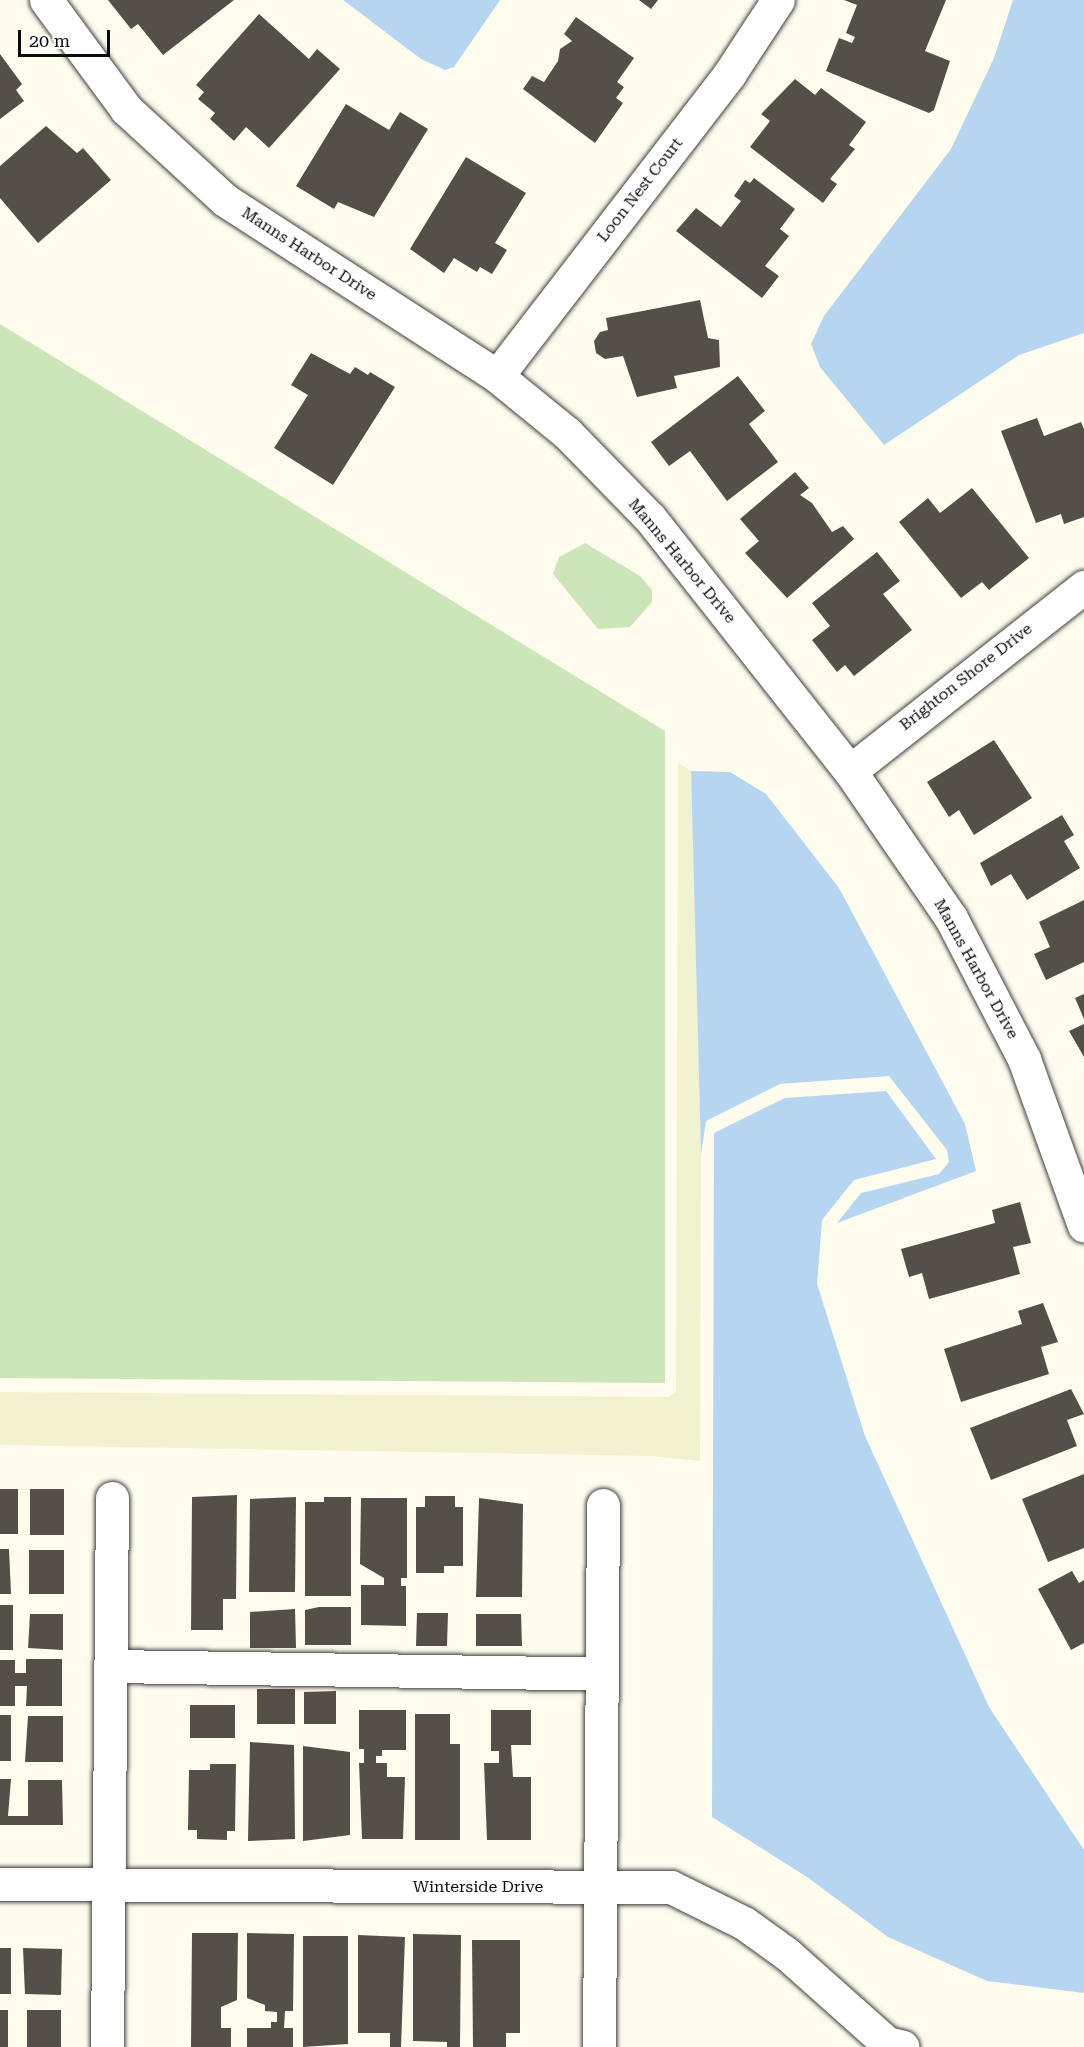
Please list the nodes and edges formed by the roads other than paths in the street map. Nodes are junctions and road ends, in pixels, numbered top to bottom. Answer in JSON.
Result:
{"nodes":[{"id":1,"x":46,"y":0,"type":"edge"},
{"id":2,"x":778,"y":0,"type":"edge"},
{"id":3,"x":498,"y":376,"type":"junction"},
{"id":4,"x":1084,"y":587,"type":"edge"},
{"id":5,"x":850,"y":771,"type":"junction"},
{"id":6,"x":1084,"y":1226,"type":"edge"},
{"id":7,"x":112,"y":1498,"type":"dead end"},
{"id":8,"x":603,"y":1505,"type":"dead end"},
{"id":9,"x":111,"y":1666,"type":"junction"},
{"id":10,"x":602,"y":1674,"type":"junction"},
{"id":11,"x":0,"y":1884,"type":"edge"},
{"id":12,"x":109,"y":1885,"type":"junction"},
{"id":13,"x":601,"y":1887,"type":"junction"},
{"id":14,"x":107,"y":2047,"type":"edge"},
{"id":15,"x":600,"y":2047,"type":"edge"},
{"id":16,"x":903,"y":2047,"type":"edge"}],
"edges":[{"from":1,"to":3,"type":"street","name":"Manns Harbor Drive"},
{"from":2,"to":3,"type":"street","name":"Loon Nest Court"},
{"from":3,"to":5,"type":"street","name":"Manns Harbor Drive"},
{"from":4,"to":5,"type":"street","name":"Brighton Shore Drive"},
{"from":5,"to":6,"type":"street","name":"Manns Harbor Drive"},
{"from":7,"to":9,"type":"street"},
{"from":8,"to":10,"type":"street"},
{"from":9,"to":10,"type":"street"},
{"from":9,"to":12,"type":"street"},
{"from":10,"to":13,"type":"street"},
{"from":11,"to":12,"type":"street","name":"Winterside Drive"},
{"from":12,"to":13,"type":"street","name":"Winterside Drive"},
{"from":12,"to":14,"type":"street"},
{"from":13,"to":15,"type":"street"},
{"from":13,"to":16,"type":"street","name":"Winterside Drive"}]}
